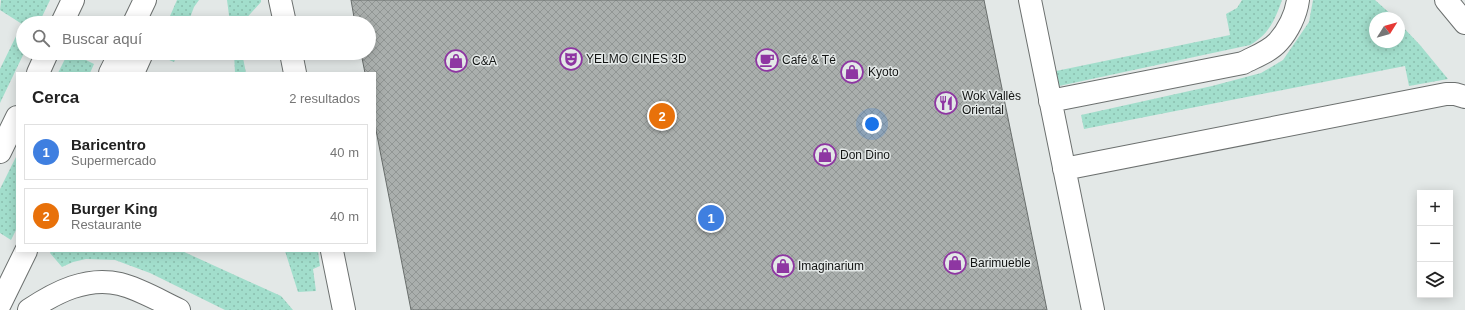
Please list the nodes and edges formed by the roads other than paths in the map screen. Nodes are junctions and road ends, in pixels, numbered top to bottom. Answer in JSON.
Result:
{"nodes":[{"id":1,"x":73,"y":0,"type":"edge"},
{"id":2,"x":280,"y":0,"type":"edge"},
{"id":3,"x":1030,"y":0,"type":"edge"},
{"id":4,"x":1298,"y":0,"type":"edge"},
{"id":5,"x":1446,"y":0,"type":"edge"},
{"id":6,"x":65,"y":16,"type":"edge"},
{"id":7,"x":283,"y":16,"type":"edge"},
{"id":8,"x":1465,"y":23,"type":"edge"},
{"id":9,"x":44,"y":60,"type":"edge"},
{"id":10,"x":116,"y":60,"type":"edge"},
{"id":11,"x":139,"y":60,"type":"edge"},
{"id":12,"x":292,"y":60,"type":"edge"},
{"id":13,"x":38,"y":72,"type":"edge"},
{"id":14,"x":110,"y":72,"type":"edge"},
{"id":15,"x":133,"y":72,"type":"edge"},
{"id":16,"x":295,"y":72,"type":"edge"},
{"id":17,"x":1465,"y":97,"type":"edge"},
{"id":18,"x":1050,"y":101,"type":"junction"},
{"id":19,"x":16,"y":119,"type":"edge"},
{"id":20,"x":0,"y":152,"type":"edge"},
{"id":21,"x":1064,"y":168,"type":"junction"},
{"id":22,"x":26,"y":252,"type":"edge"},
{"id":23,"x":332,"y":252,"type":"edge"},
{"id":24,"x":0,"y":304,"type":"edge"},
{"id":25,"x":29,"y":310,"type":"edge"},
{"id":26,"x":179,"y":310,"type":"edge"},
{"id":27,"x":344,"y":310,"type":"edge"},
{"id":28,"x":1093,"y":310,"type":"edge"}],
"edges":[{"from":1,"to":6,"type":"street"},
{"from":2,"to":7,"type":"street"},
{"from":3,"to":18,"type":"street"},
{"from":4,"to":18,"type":"street"},
{"from":5,"to":8,"type":"street"},
{"from":9,"to":13,"type":"street"},
{"from":10,"to":14,"type":"street"},
{"from":11,"to":15,"type":"street"},
{"from":12,"to":16,"type":"street"},
{"from":17,"to":21,"type":"street"},
{"from":18,"to":21,"type":"street"},
{"from":19,"to":20,"type":"street"},
{"from":21,"to":28,"type":"street"},
{"from":22,"to":24,"type":"street"},
{"from":23,"to":27,"type":"street"},
{"from":25,"to":26,"type":"street"}]}
